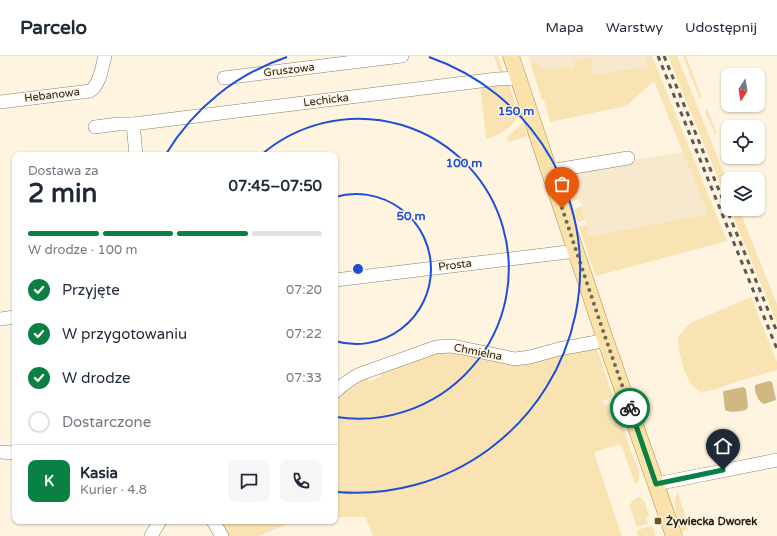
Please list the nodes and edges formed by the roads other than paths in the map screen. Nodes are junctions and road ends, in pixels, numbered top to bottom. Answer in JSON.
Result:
{"nodes":[{"id":1,"x":105,"y":56,"type":"edge"},
{"id":2,"x":402,"y":56,"type":"edge"},
{"id":3,"x":511,"y":56,"type":"edge"},
{"id":4,"x":224,"y":78,"type":"dead end"},
{"id":5,"x":519,"y":78,"type":"junction"},
{"id":6,"x":0,"y":102,"type":"edge"},
{"id":7,"x":133,"y":124,"type":"junction"},
{"id":8,"x":95,"y":127,"type":"dead end"},
{"id":9,"x":136,"y":152,"type":"edge"},
{"id":10,"x":628,"y":158,"type":"dead end"},
{"id":11,"x":550,"y":171,"type":"junction"},
{"id":12,"x":576,"y":251,"type":"junction"},
{"id":13,"x":338,"y":280,"type":"edge"},
{"id":14,"x":12,"y":317,"type":"edge"},
{"id":15,"x":0,"y":319,"type":"edge"},
{"id":16,"x":605,"y":339,"type":"junction"},
{"id":17,"x":338,"y":389,"type":"edge"},
{"id":18,"x":0,"y":452,"type":"edge"},
{"id":19,"x":12,"y":453,"type":"edge"},
{"id":20,"x":777,"y":460,"type":"edge"},
{"id":21,"x":656,"y":484,"type":"junction"},
{"id":22,"x":158,"y":524,"type":"edge"},
{"id":23,"x":215,"y":524,"type":"edge"},
{"id":24,"x":151,"y":536,"type":"edge"},
{"id":25,"x":222,"y":536,"type":"edge"},
{"id":26,"x":674,"y":536,"type":"edge"}],
"edges":[{"from":1,"to":6,"type":"street","name":"Hebanowa"},
{"from":2,"to":4,"type":"street","name":"Gruszowa"},
{"from":3,"to":5,"type":"main road"},
{"from":5,"to":7,"type":"street","name":"Lechicka"},
{"from":5,"to":11,"type":"main road"},
{"from":7,"to":8,"type":"street","name":"Lechicka"},
{"from":7,"to":9,"type":"street"},
{"from":10,"to":11,"type":"street"},
{"from":11,"to":12,"type":"main road"},
{"from":12,"to":13,"type":"street","name":"Prosta"},
{"from":12,"to":16,"type":"main road"},
{"from":14,"to":15,"type":"street"},
{"from":16,"to":17,"type":"street","name":"Chmielna"},
{"from":16,"to":21,"type":"main road"},
{"from":18,"to":19,"type":"street"},
{"from":20,"to":21,"type":"street"},
{"from":21,"to":26,"type":"main road"},
{"from":22,"to":24,"type":"street"},
{"from":23,"to":25,"type":"street"}]}
